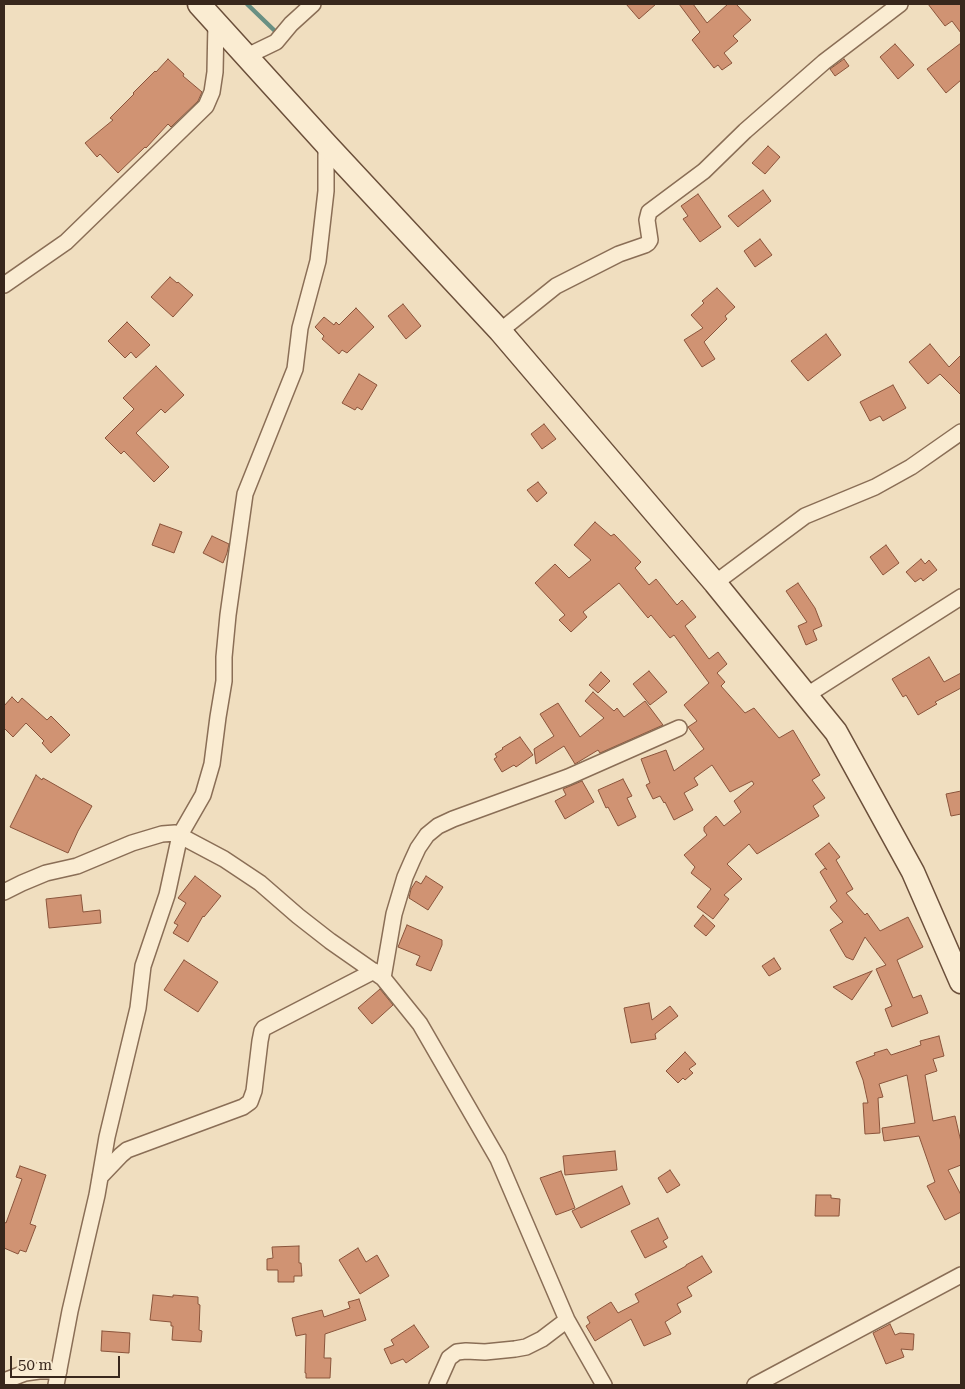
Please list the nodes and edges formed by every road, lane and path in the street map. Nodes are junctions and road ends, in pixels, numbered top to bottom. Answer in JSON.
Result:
{"nodes":[{"id":1,"x":199,"y":4,"type":"edge"},
{"id":2,"x":313,"y":4,"type":"edge"},
{"id":3,"x":900,"y":4,"type":"edge"},
{"id":4,"x":216,"y":22,"type":"junction"},
{"id":5,"x":247,"y":56,"type":"junction"},
{"id":6,"x":326,"y":144,"type":"junction"},
{"id":7,"x":4,"y":285,"type":"edge"},
{"id":8,"x":500,"y":331,"type":"junction"},
{"id":9,"x":961,"y":432,"type":"edge"},
{"id":10,"x":715,"y":582,"type":"junction"},
{"id":11,"x":961,"y":597,"type":"edge"},
{"id":12,"x":807,"y":694,"type":"junction"},
{"id":13,"x":679,"y":728,"type":"dead end"},
{"id":14,"x":180,"y":835,"type":"junction"},
{"id":15,"x":4,"y":892,"type":"edge"},
{"id":16,"x":379,"y":974,"type":"junction"},
{"id":17,"x":961,"y":982,"type":"edge"},
{"id":18,"x":100,"y":1177,"type":"junction"},
{"id":19,"x":961,"y":1276,"type":"edge"},
{"id":20,"x":567,"y":1320,"type":"junction"},
{"id":21,"x":57,"y":1378,"type":"edge"},
{"id":22,"x":4,"y":1381,"type":"edge"},
{"id":23,"x":437,"y":1385,"type":"edge"},
{"id":24,"x":604,"y":1385,"type":"edge"},
{"id":25,"x":756,"y":1385,"type":"edge"}],
"edges":[{"from":1,"to":4,"type":"main road"},
{"from":2,"to":5,"type":"street"},
{"from":3,"to":8,"type":"street"},
{"from":4,"to":5,"type":"main road"},
{"from":4,"to":7,"type":"street"},
{"from":5,"to":6,"type":"main road"},
{"from":6,"to":8,"type":"main road"},
{"from":6,"to":14,"type":"street"},
{"from":8,"to":10,"type":"main road"},
{"from":9,"to":10,"type":"street"},
{"from":10,"to":12,"type":"main road"},
{"from":11,"to":12,"type":"street"},
{"from":12,"to":17,"type":"main road"},
{"from":13,"to":16,"type":"street"},
{"from":14,"to":15,"type":"street"},
{"from":14,"to":16,"type":"street"},
{"from":14,"to":18,"type":"street"},
{"from":16,"to":18,"type":"street"},
{"from":16,"to":20,"type":"street"},
{"from":18,"to":21,"type":"street"},
{"from":19,"to":25,"type":"street"},
{"from":20,"to":23,"type":"street"},
{"from":20,"to":24,"type":"street"},
{"from":21,"to":22,"type":"street"}]}
